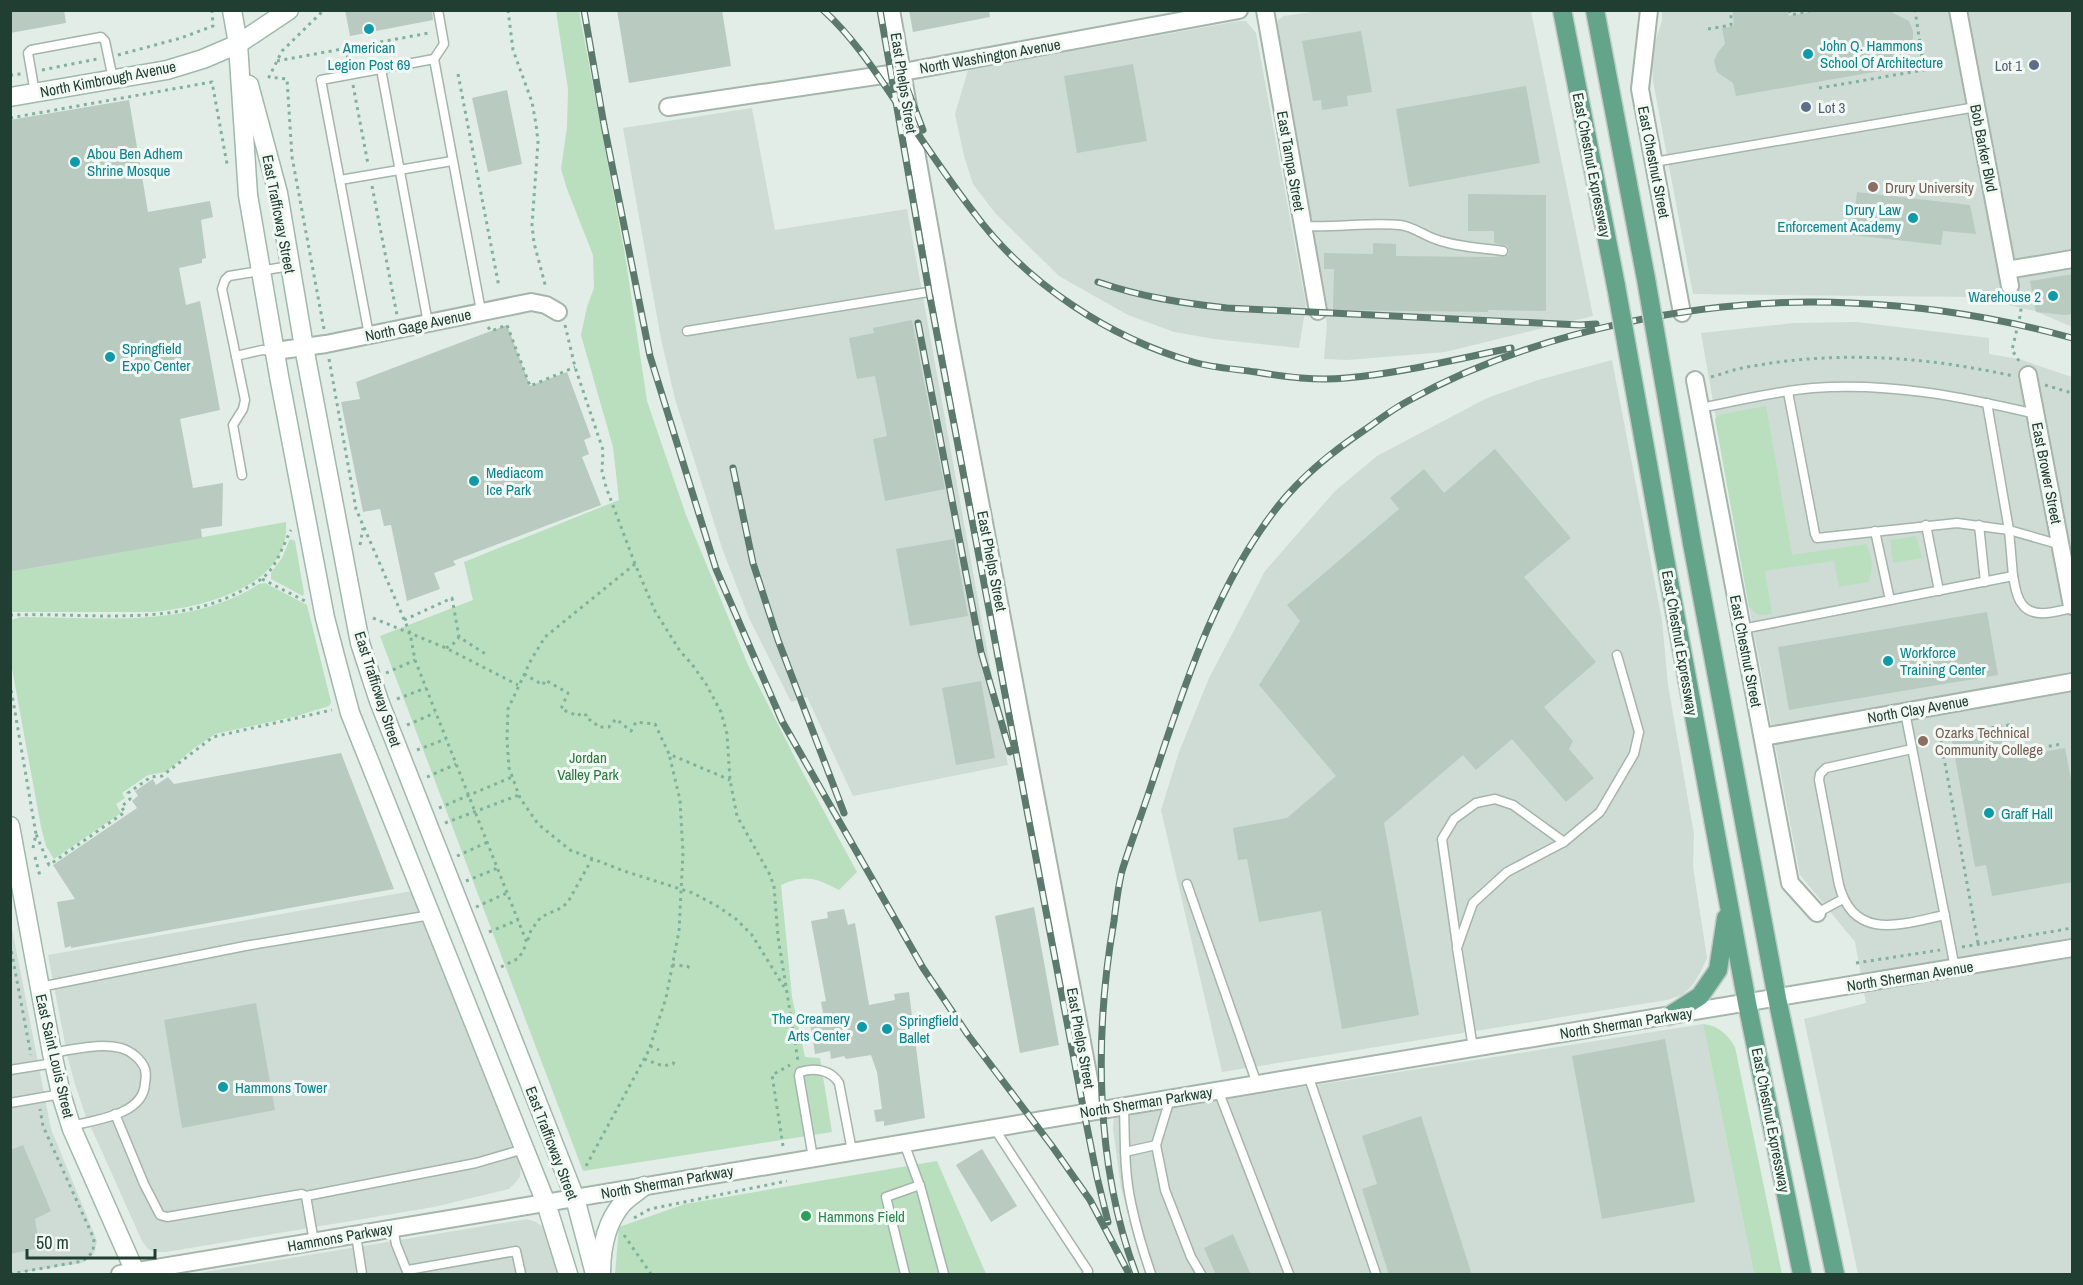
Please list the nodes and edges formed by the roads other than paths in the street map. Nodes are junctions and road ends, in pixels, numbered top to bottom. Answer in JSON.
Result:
{"nodes":[{"id":1,"x":232,"y":10,"type":"edge"},
{"id":2,"x":289,"y":10,"type":"edge"},
{"id":3,"x":438,"y":10,"type":"edge"},
{"id":4,"x":891,"y":10,"type":"edge"},
{"id":5,"x":1239,"y":10,"type":"edge"},
{"id":6,"x":1265,"y":10,"type":"edge"},
{"id":7,"x":1562,"y":10,"type":"edge"},
{"id":8,"x":1595,"y":10,"type":"edge"},
{"id":9,"x":1649,"y":10,"type":"edge"},
{"id":10,"x":1958,"y":10,"type":"edge"},
{"id":11,"x":238,"y":44,"type":"junction"},
{"id":12,"x":434,"y":59,"type":"junction"},
{"id":13,"x":381,"y":69,"type":"junction"},
{"id":14,"x":903,"y":72,"type":"junction"},
{"id":15,"x":113,"y":79,"type":"junction"},
{"id":16,"x":35,"y":93,"type":"junction"},
{"id":17,"x":10,"y":97,"type":"edge"},
{"id":18,"x":668,"y":107,"type":"dead end"},
{"id":19,"x":1976,"y":107,"type":"junction"},
{"id":20,"x":452,"y":161,"type":"junction"},
{"id":21,"x":1654,"y":162,"type":"junction"},
{"id":22,"x":400,"y":170,"type":"junction"},
{"id":23,"x":340,"y":180,"type":"junction"},
{"id":24,"x":1303,"y":226,"type":"junction"},
{"id":25,"x":1503,"y":251,"type":"dead end"},
{"id":26,"x":2073,"y":258,"type":"edge"},
{"id":27,"x":290,"y":266,"type":"junction"},
{"id":28,"x":261,"y":271,"type":"junction"},
{"id":29,"x":941,"y":290,"type":"junction"},
{"id":30,"x":1318,"y":311,"type":"dead end"},
{"id":31,"x":558,"y":312,"type":"road end"},
{"id":32,"x":1682,"y":313,"type":"dead end"},
{"id":33,"x":482,"y":316,"type":"junction"},
{"id":34,"x":428,"y":323,"type":"junction"},
{"id":35,"x":687,"y":331,"type":"dead end"},
{"id":36,"x":369,"y":335,"type":"junction"},
{"id":37,"x":304,"y":347,"type":"junction"},
{"id":38,"x":275,"y":351,"type":"junction"},
{"id":39,"x":236,"y":356,"type":"junction"},
{"id":40,"x":2029,"y":378,"type":"road end"},
{"id":41,"x":1695,"y":380,"type":"road end"},
{"id":42,"x":1788,"y":392,"type":"junction"},
{"id":43,"x":1987,"y":403,"type":"junction"},
{"id":44,"x":1700,"y":408,"type":"junction"},
{"id":45,"x":2036,"y":414,"type":"junction"},
{"id":46,"x":242,"y":475,"type":"dead end"},
{"id":47,"x":1926,"y":525,"type":"junction"},
{"id":48,"x":1979,"y":525,"type":"junction"},
{"id":49,"x":2009,"y":530,"type":"junction"},
{"id":50,"x":1875,"y":531,"type":"junction"},
{"id":51,"x":2061,"y":546,"type":"junction"},
{"id":52,"x":2013,"y":576,"type":"junction"},
{"id":53,"x":1985,"y":582,"type":"junction"},
{"id":54,"x":1939,"y":591,"type":"junction"},
{"id":55,"x":1890,"y":600,"type":"junction"},
{"id":56,"x":2073,"y":607,"type":"edge"},
{"id":57,"x":1742,"y":629,"type":"junction"},
{"id":58,"x":1617,"y":655,"type":"dead end"},
{"id":59,"x":2073,"y":682,"type":"edge"},
{"id":60,"x":1905,"y":712,"type":"junction"},
{"id":61,"x":1763,"y":737,"type":"junction"},
{"id":62,"x":1912,"y":749,"type":"junction"},
{"id":63,"x":10,"y":826,"type":"edge"},
{"id":64,"x":1564,"y":842,"type":"junction"},
{"id":65,"x":1187,"y":884,"type":"dead end"},
{"id":66,"x":1843,"y":898,"type":"junction"},
{"id":67,"x":1728,"y":904,"type":"junction"},
{"id":68,"x":1817,"y":913,"type":"joint"},
{"id":69,"x":430,"y":915,"type":"junction"},
{"id":70,"x":1945,"y":915,"type":"junction"},
{"id":71,"x":1457,"y":948,"type":"junction"},
{"id":72,"x":2073,"y":948,"type":"edge"},
{"id":73,"x":1955,"y":968,"type":"junction"},
{"id":74,"x":40,"y":987,"type":"junction"},
{"id":75,"x":1777,"y":998,"type":"junction"},
{"id":76,"x":1747,"y":1003,"type":"junction"},
{"id":77,"x":1669,"y":1016,"type":"junction"},
{"id":78,"x":1473,"y":1048,"type":"junction"},
{"id":79,"x":53,"y":1058,"type":"junction"},
{"id":80,"x":10,"y":1070,"type":"edge"},
{"id":81,"x":1308,"y":1076,"type":"junction"},
{"id":82,"x":1257,"y":1084,"type":"junction"},
{"id":83,"x":1218,"y":1090,"type":"junction"},
{"id":84,"x":61,"y":1094,"type":"junction"},
{"id":85,"x":1170,"y":1098,"type":"junction"},
{"id":86,"x":10,"y":1103,"type":"edge"},
{"id":87,"x":1124,"y":1106,"type":"junction"},
{"id":88,"x":1095,"y":1111,"type":"junction"},
{"id":89,"x":115,"y":1114,"type":"junction"},
{"id":90,"x":71,"y":1126,"type":"junction"},
{"id":91,"x":993,"y":1128,"type":"junction"},
{"id":92,"x":903,"y":1142,"type":"junction"},
{"id":93,"x":1156,"y":1145,"type":"junction"},
{"id":94,"x":524,"y":1149,"type":"junction"},
{"id":95,"x":852,"y":1151,"type":"junction"},
{"id":96,"x":1125,"y":1152,"type":"junction"},
{"id":97,"x":813,"y":1158,"type":"junction"},
{"id":98,"x":920,"y":1185,"type":"junction"},
{"id":99,"x":644,"y":1186,"type":"junction"},
{"id":100,"x":306,"y":1196,"type":"junction"},
{"id":101,"x":575,"y":1198,"type":"junction"},
{"id":102,"x":546,"y":1203,"type":"junction"},
{"id":103,"x":393,"y":1228,"type":"junction"},
{"id":104,"x":356,"y":1235,"type":"junction"},
{"id":105,"x":314,"y":1242,"type":"junction"},
{"id":106,"x":408,"y":1273,"type":"edge"},
{"id":107,"x":130,"y":1274,"type":"edge"},
{"id":108,"x":362,"y":1275,"type":"edge"},
{"id":109,"x":521,"y":1275,"type":"edge"},
{"id":110,"x":568,"y":1275,"type":"edge"},
{"id":111,"x":595,"y":1275,"type":"edge"},
{"id":112,"x":601,"y":1275,"type":"edge"},
{"id":113,"x":904,"y":1275,"type":"edge"},
{"id":114,"x":944,"y":1275,"type":"edge"},
{"id":115,"x":1087,"y":1275,"type":"edge"},
{"id":116,"x":1151,"y":1275,"type":"edge"},
{"id":117,"x":1201,"y":1275,"type":"edge"},
{"id":118,"x":1289,"y":1275,"type":"edge"},
{"id":119,"x":1376,"y":1275,"type":"edge"},
{"id":120,"x":1802,"y":1275,"type":"edge"},
{"id":121,"x":1835,"y":1275,"type":"edge"}],
"edges":[{"from":1,"to":11,"type":"main road","name":"East Trafficway Street"},
{"from":2,"to":11,"type":"main road","name":"North Kimbrough Avenue"},
{"from":3,"to":12,"type":"lane"},
{"from":4,"to":14,"type":"street","name":"East Phelps Street"},
{"from":5,"to":14,"type":"street","name":"North Washington Avenue"},
{"from":6,"to":24,"type":"street","name":"East Tampa Street"},
{"from":7,"to":67,"type":"main road","name":"East Chestnut Expressway","bridge":true},
{"from":8,"to":75,"type":"main road","name":"East Chestnut Expressway","bridge":true},
{"from":9,"to":21,"type":"street","name":"East Chestnut Street"},
{"from":10,"to":19,"type":"street","name":"Bob Barker Blvd"},
{"from":11,"to":15,"type":"main road","name":"North Kimbrough Avenue"},
{"from":11,"to":27,"type":"main road","name":"East Trafficway Street"},
{"from":11,"to":28,"type":"main road","name":"East Trafficway Street"},
{"from":12,"to":13,"type":"lane"},
{"from":12,"to":20,"type":"lane"},
{"from":13,"to":22,"type":"lane"},
{"from":13,"to":23,"type":"lane"},
{"from":14,"to":18,"type":"street","name":"North Washington Avenue"},
{"from":14,"to":29,"type":"street","name":"East Phelps Street"},
{"from":15,"to":16,"type":"main road","name":"North Kimbrough Avenue"},
{"from":15,"to":16,"type":"lane"},
{"from":16,"to":17,"type":"main road","name":"North Kimbrough Avenue"},
{"from":19,"to":21,"type":"lane"},
{"from":19,"to":26,"type":"street","name":"Bob Barker Blvd"},
{"from":20,"to":22,"type":"lane"},
{"from":20,"to":33,"type":"lane"},
{"from":21,"to":32,"type":"street","name":"East Chestnut Street"},
{"from":22,"to":23,"type":"lane"},
{"from":22,"to":34,"type":"lane"},
{"from":23,"to":36,"type":"lane"},
{"from":24,"to":25,"type":"lane"},
{"from":24,"to":30,"type":"street","name":"East Tampa Street"},
{"from":27,"to":28,"type":"lane"},
{"from":27,"to":37,"type":"main road","name":"East Trafficway Street"},
{"from":28,"to":38,"type":"main road","name":"East Trafficway Street"},
{"from":28,"to":39,"type":"lane"},
{"from":29,"to":35,"type":"lane"},
{"from":29,"to":88,"type":"street","name":"East Phelps Street"},
{"from":31,"to":33,"type":"street","name":"North Gage Avenue"},
{"from":33,"to":34,"type":"street","name":"North Gage Avenue"},
{"from":34,"to":36,"type":"street","name":"North Gage Avenue"},
{"from":36,"to":37,"type":"street","name":"North Gage Avenue"},
{"from":37,"to":38,"type":"street","name":"North Gage Avenue"},
{"from":37,"to":101,"type":"main road","name":"East Trafficway Street"},
{"from":38,"to":39,"type":"lane"},
{"from":38,"to":69,"type":"main road","name":"East Trafficway Street"},
{"from":39,"to":46,"type":"lane"},
{"from":40,"to":45,"type":"street","name":"East Brower Street"},
{"from":41,"to":44,"type":"street","name":"East Chestnut Street"},
{"from":42,"to":43,"type":"lane"},
{"from":42,"to":44,"type":"lane"},
{"from":42,"to":50,"type":"lane"},
{"from":43,"to":45,"type":"lane"},
{"from":43,"to":49,"type":"lane"},
{"from":44,"to":57,"type":"street","name":"East Chestnut Street"},
{"from":45,"to":51,"type":"street","name":"East Brower Street"},
{"from":47,"to":48,"type":"lane"},
{"from":47,"to":50,"type":"lane"},
{"from":47,"to":54,"type":"lane"},
{"from":48,"to":49,"type":"lane"},
{"from":48,"to":53,"type":"lane"},
{"from":49,"to":51,"type":"lane"},
{"from":49,"to":52,"type":"lane"},
{"from":50,"to":55,"type":"lane"},
{"from":51,"to":56,"type":"street","name":"East Brower Street"},
{"from":52,"to":53,"type":"lane"},
{"from":52,"to":56,"type":"lane"},
{"from":53,"to":54,"type":"lane"},
{"from":54,"to":55,"type":"lane"},
{"from":55,"to":57,"type":"lane"},
{"from":57,"to":61,"type":"street","name":"East Chestnut Street"},
{"from":58,"to":64,"type":"lane"},
{"from":59,"to":60,"type":"street","name":"North Clay Avenue"},
{"from":60,"to":61,"type":"street","name":"North Clay Avenue"},
{"from":60,"to":62,"type":"lane"},
{"from":61,"to":68,"type":"street","name":"East Chestnut Street"},
{"from":62,"to":66,"type":"lane"},
{"from":62,"to":70,"type":"lane"},
{"from":63,"to":74,"type":"main road","name":"East Saint Louis Street"},
{"from":64,"to":71,"type":"lane"},
{"from":64,"to":71,"type":"lane"},
{"from":65,"to":82,"type":"lane"},
{"from":66,"to":68,"type":"lane"},
{"from":66,"to":70,"type":"lane"},
{"from":67,"to":76,"type":"main road","name":"East Chestnut Expressway"},
{"from":67,"to":77,"type":"main road"},
{"from":69,"to":74,"type":"lane"},
{"from":69,"to":94,"type":"main road","name":"East Trafficway Street"},
{"from":70,"to":73,"type":"lane"},
{"from":71,"to":78,"type":"lane"},
{"from":72,"to":73,"type":"street","name":"North Sherman Avenue"},
{"from":73,"to":75,"type":"street","name":"North Sherman Avenue"},
{"from":74,"to":79,"type":"main road","name":"East Saint Louis Street"},
{"from":75,"to":76,"type":"street","name":"North Sherman Avenue"},
{"from":75,"to":121,"type":"main road","name":"East Chestnut Expressway"},
{"from":76,"to":77,"type":"street","name":"North Sherman Parkway"},
{"from":76,"to":120,"type":"main road","name":"East Chestnut Expressway"},
{"from":77,"to":78,"type":"street","name":"North Sherman Parkway"},
{"from":78,"to":81,"type":"street","name":"North Sherman Parkway"},
{"from":79,"to":80,"type":"lane"},
{"from":79,"to":84,"type":"main road","name":"East Saint Louis Street"},
{"from":79,"to":89,"type":"lane"},
{"from":81,"to":82,"type":"street","name":"North Sherman Parkway"},
{"from":81,"to":119,"type":"lane"},
{"from":82,"to":83,"type":"street","name":"North Sherman Parkway"},
{"from":83,"to":85,"type":"street","name":"North Sherman Parkway"},
{"from":83,"to":118,"type":"lane"},
{"from":84,"to":86,"type":"lane"},
{"from":84,"to":90,"type":"main road","name":"East Saint Louis Street"},
{"from":85,"to":87,"type":"street","name":"North Sherman Parkway"},
{"from":85,"to":93,"type":"lane"},
{"from":87,"to":88,"type":"street","name":"North Sherman Parkway"},
{"from":87,"to":96,"type":"lane"},
{"from":88,"to":91,"type":"street","name":"North Sherman Parkway"},
{"from":89,"to":90,"type":"lane"},
{"from":89,"to":100,"type":"lane"},
{"from":90,"to":107,"type":"main road","name":"East Saint Louis Street"},
{"from":91,"to":92,"type":"street","name":"North Sherman Parkway"},
{"from":91,"to":115,"type":"lane"},
{"from":92,"to":95,"type":"street","name":"North Sherman Parkway"},
{"from":92,"to":98,"type":"lane"},
{"from":93,"to":96,"type":"lane"},
{"from":93,"to":117,"type":"lane"},
{"from":94,"to":100,"type":"lane"},
{"from":94,"to":102,"type":"main road","name":"East Trafficway Street"},
{"from":95,"to":97,"type":"street","name":"North Sherman Parkway"},
{"from":95,"to":97,"type":"lane"},
{"from":96,"to":116,"type":"lane"},
{"from":97,"to":99,"type":"street","name":"North Sherman Parkway"},
{"from":98,"to":113,"type":"lane"},
{"from":98,"to":114,"type":"lane"},
{"from":99,"to":101,"type":"street","name":"North Sherman Parkway"},
{"from":99,"to":112,"type":"main road"},
{"from":100,"to":105,"type":"lane"},
{"from":101,"to":102,"type":"street","name":"North Sherman Parkway"},
{"from":101,"to":111,"type":"main road","name":"East Trafficway Street"},
{"from":102,"to":103,"type":"street","name":"Hammons Parkway"},
{"from":102,"to":110,"type":"main road","name":"East Trafficway Street"},
{"from":103,"to":104,"type":"street","name":"Hammons Parkway"},
{"from":103,"to":106,"type":"lane"},
{"from":104,"to":105,"type":"street","name":"Hammons Parkway"},
{"from":104,"to":108,"type":"lane"},
{"from":105,"to":107,"type":"street","name":"Hammons Parkway"},
{"from":106,"to":109,"type":"lane"}]}
